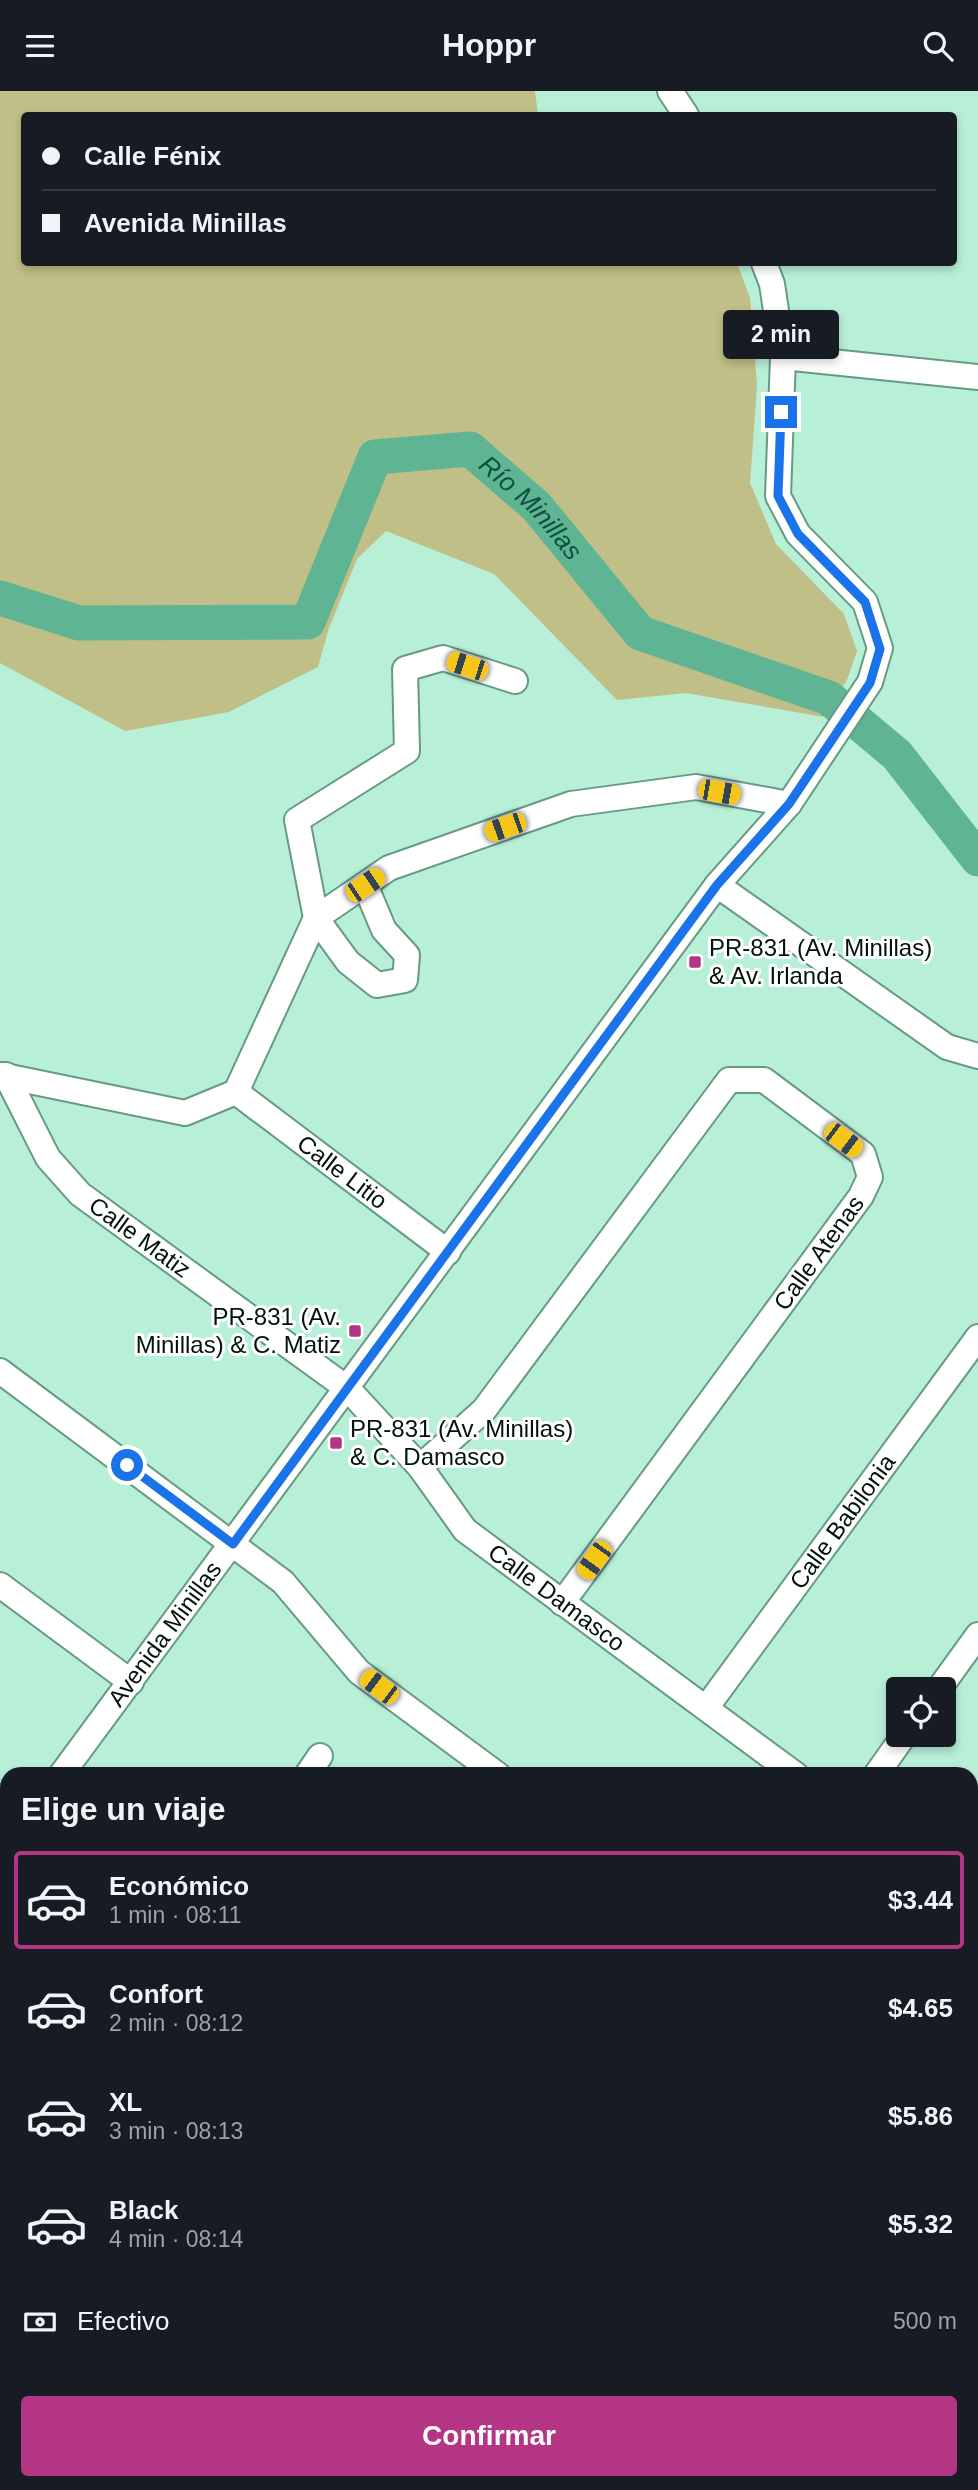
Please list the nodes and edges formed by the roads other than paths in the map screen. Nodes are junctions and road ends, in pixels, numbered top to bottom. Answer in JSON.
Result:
{"nodes":[{"id":1,"x":670,"y":91,"type":"edge"},
{"id":2,"x":684,"y":112,"type":"edge"},
{"id":3,"x":765,"y":266,"type":"edge"},
{"id":4,"x":783,"y":356,"type":"junction"},
{"id":5,"x":978,"y":377,"type":"edge"},
{"id":6,"x":515,"y":681,"type":"dead end"},
{"id":7,"x":789,"y":804,"type":"junction"},
{"id":8,"x":365,"y":885,"type":"junction"},
{"id":9,"x":717,"y":885,"type":"junction"},
{"id":10,"x":316,"y":918,"type":"junction"},
{"id":11,"x":978,"y":1056,"type":"edge"},
{"id":12,"x":3,"y":1075,"type":"edge"},
{"id":13,"x":236,"y":1093,"type":"junction"},
{"id":14,"x":448,"y":1252,"type":"junction"},
{"id":15,"x":978,"y":1337,"type":"edge"},
{"id":16,"x":0,"y":1371,"type":"edge"},
{"id":17,"x":348,"y":1389,"type":"junction"},
{"id":18,"x":420,"y":1467,"type":"junction"},
{"id":19,"x":233,"y":1544,"type":"junction"},
{"id":20,"x":0,"y":1585,"type":"edge"},
{"id":21,"x":562,"y":1603,"type":"junction"},
{"id":22,"x":978,"y":1635,"type":"edge"},
{"id":23,"x":948,"y":1677,"type":"edge"},
{"id":24,"x":131,"y":1682,"type":"junction"},
{"id":25,"x":706,"y":1708,"type":"junction"},
{"id":26,"x":896,"y":1747,"type":"edge"},
{"id":27,"x":67,"y":1767,"type":"edge"},
{"id":28,"x":487,"y":1767,"type":"edge"},
{"id":29,"x":785,"y":1767,"type":"edge"},
{"id":30,"x":882,"y":1767,"type":"edge"}],
"edges":[{"from":1,"to":2,"type":"street"},
{"from":3,"to":4,"type":"street","name":"Avenida Minillas"},
{"from":4,"to":5,"type":"street"},
{"from":4,"to":7,"type":"street","name":"Avenida Minillas"},
{"from":6,"to":10,"type":"street"},
{"from":7,"to":8,"type":"street"},
{"from":7,"to":9,"type":"street","name":"Avenida Minillas"},
{"from":8,"to":10,"type":"street"},
{"from":8,"to":10,"type":"street"},
{"from":9,"to":11,"type":"street"},
{"from":9,"to":14,"type":"street","name":"Avenida Minillas"},
{"from":10,"to":13,"type":"street"},
{"from":12,"to":13,"type":"street"},
{"from":12,"to":17,"type":"street","name":"Calle Matiz"},
{"from":13,"to":14,"type":"street","name":"Calle Litio"},
{"from":14,"to":17,"type":"street","name":"Avenida Minillas"},
{"from":15,"to":25,"type":"street","name":"Calle Babilonia"},
{"from":16,"to":19,"type":"street"},
{"from":17,"to":18,"type":"street","name":"Calle Damasco"},
{"from":17,"to":19,"type":"street","name":"Avenida Minillas"},
{"from":18,"to":21,"type":"street","name":"Calle Damasco"},
{"from":18,"to":21,"type":"street","name":"Calle Atenas"},
{"from":19,"to":24,"type":"street","name":"Avenida Minillas"},
{"from":19,"to":28,"type":"street"},
{"from":20,"to":24,"type":"street"},
{"from":21,"to":25,"type":"street","name":"Calle Damasco"},
{"from":22,"to":23,"type":"street"},
{"from":24,"to":27,"type":"street","name":"Avenida Minillas"},
{"from":25,"to":29,"type":"street","name":"Calle Damasco"},
{"from":26,"to":30,"type":"street"}]}
